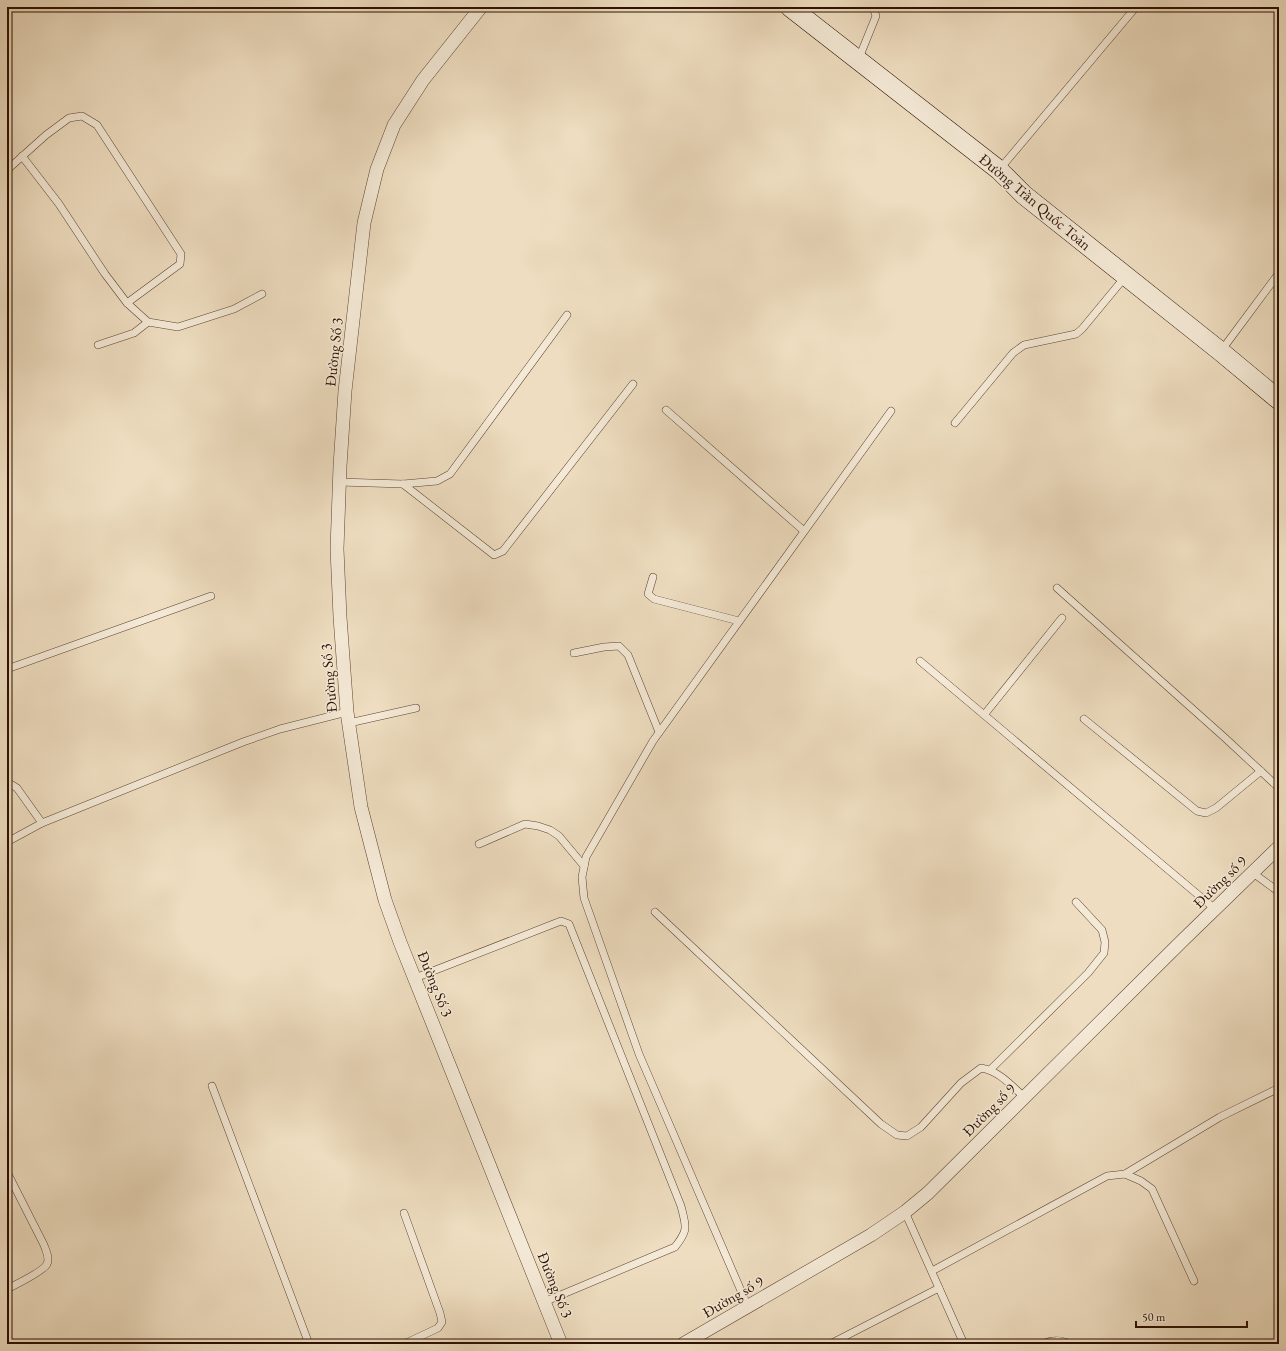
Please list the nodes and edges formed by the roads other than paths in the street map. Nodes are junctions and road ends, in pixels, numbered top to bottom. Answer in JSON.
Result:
{"nodes":[{"id":1,"x":481,"y":7,"type":"edge"},
{"id":2,"x":790,"y":7,"type":"edge"},
{"id":3,"x":874,"y":7,"type":"edge"},
{"id":4,"x":1136,"y":7,"type":"edge"},
{"id":5,"x":858,"y":60,"type":"junction"},
{"id":6,"x":22,"y":156,"type":"junction"},
{"id":7,"x":7,"y":170,"type":"edge"},
{"id":8,"x":999,"y":170,"type":"junction"},
{"id":9,"x":1279,"y":273,"type":"edge"},
{"id":10,"x":1126,"y":277,"type":"junction"},
{"id":11,"x":262,"y":294,"type":"dead end"},
{"id":12,"x":127,"y":303,"type":"junction"},
{"id":13,"x":567,"y":315,"type":"dead end"},
{"id":14,"x":148,"y":322,"type":"junction"},
{"id":15,"x":98,"y":345,"type":"dead end"},
{"id":16,"x":1220,"y":351,"type":"junction"},
{"id":17,"x":633,"y":384,"type":"dead end"},
{"id":18,"x":1279,"y":400,"type":"edge"},
{"id":19,"x":666,"y":410,"type":"dead end"},
{"id":20,"x":890,"y":411,"type":"dead end"},
{"id":21,"x":955,"y":423,"type":"dead end"},
{"id":22,"x":340,"y":482,"type":"junction"},
{"id":23,"x":403,"y":484,"type":"junction"},
{"id":24,"x":804,"y":531,"type":"junction"},
{"id":25,"x":653,"y":577,"type":"dead end"},
{"id":26,"x":1057,"y":588,"type":"dead end"},
{"id":27,"x":211,"y":596,"type":"dead end"},
{"id":28,"x":1062,"y":618,"type":"dead end"},
{"id":29,"x":739,"y":621,"type":"junction"},
{"id":30,"x":574,"y":653,"type":"dead end"},
{"id":31,"x":920,"y":661,"type":"dead end"},
{"id":32,"x":7,"y":669,"type":"edge"},
{"id":33,"x":416,"y":708,"type":"dead end"},
{"id":34,"x":984,"y":715,"type":"junction"},
{"id":35,"x":348,"y":717,"type":"junction"},
{"id":36,"x":1084,"y":719,"type":"dead end"},
{"id":37,"x":659,"y":732,"type":"junction"},
{"id":38,"x":1261,"y":771,"type":"junction"},
{"id":39,"x":7,"y":782,"type":"edge"},
{"id":40,"x":1279,"y":788,"type":"edge"},
{"id":41,"x":42,"y":823,"type":"junction"},
{"id":42,"x":7,"y":842,"type":"edge"},
{"id":43,"x":479,"y":844,"type":"dead end"},
{"id":44,"x":1279,"y":847,"type":"edge"},
{"id":45,"x":584,"y":866,"type":"junction"},
{"id":46,"x":1253,"y":873,"type":"junction"},
{"id":47,"x":1279,"y":892,"type":"edge"},
{"id":48,"x":1076,"y":902,"type":"dead end"},
{"id":49,"x":1215,"y":909,"type":"junction"},
{"id":50,"x":655,"y":912,"type":"dead end"},
{"id":51,"x":415,"y":978,"type":"junction"},
{"id":52,"x":990,"y":1070,"type":"junction"},
{"id":53,"x":212,"y":1086,"type":"dead end"},
{"id":54,"x":1279,"y":1088,"type":"edge"},
{"id":55,"x":1024,"y":1097,"type":"junction"},
{"id":56,"x":7,"y":1172,"type":"edge"},
{"id":57,"x":1124,"y":1174,"type":"junction"},
{"id":58,"x":905,"y":1212,"type":"junction"},
{"id":59,"x":404,"y":1213,"type":"dead end"},
{"id":60,"x":932,"y":1271,"type":"junction"},
{"id":61,"x":1194,"y":1281,"type":"dead end"},
{"id":62,"x":939,"y":1288,"type":"junction"},
{"id":63,"x":7,"y":1289,"type":"edge"},
{"id":64,"x":544,"y":1302,"type":"junction"},
{"id":65,"x":748,"y":1307,"type":"junction"},
{"id":66,"x":309,"y":1344,"type":"edge"},
{"id":67,"x":404,"y":1344,"type":"edge"},
{"id":68,"x":561,"y":1344,"type":"edge"},
{"id":69,"x":683,"y":1344,"type":"edge"},
{"id":70,"x":830,"y":1344,"type":"edge"},
{"id":71,"x":964,"y":1344,"type":"edge"},
{"id":72,"x":1042,"y":1344,"type":"edge"},
{"id":73,"x":1069,"y":1344,"type":"edge"}],
"edges":[{"from":1,"to":22,"type":"street","name":"Đường Số 3"},
{"from":2,"to":5,"type":"main road","name":"Đường Trần Quốc Toản"},
{"from":3,"to":5,"type":"lane"},
{"from":4,"to":8,"type":"lane"},
{"from":5,"to":8,"type":"main road","name":"Đường Trần Quốc Toản"},
{"from":6,"to":7,"type":"lane"},
{"from":6,"to":12,"type":"lane"},
{"from":6,"to":12,"type":"lane"},
{"from":8,"to":10,"type":"main road","name":"Đường Trần Quốc Toản"},
{"from":9,"to":16,"type":"lane"},
{"from":10,"to":16,"type":"main road","name":"Đường Trần Quốc Toản"},
{"from":10,"to":21,"type":"lane"},
{"from":11,"to":14,"type":"lane"},
{"from":12,"to":14,"type":"lane"},
{"from":13,"to":23,"type":"lane"},
{"from":14,"to":15,"type":"lane"},
{"from":16,"to":18,"type":"main road","name":"Đường Trần Quốc Toản"},
{"from":17,"to":23,"type":"lane"},
{"from":19,"to":24,"type":"lane"},
{"from":20,"to":24,"type":"lane"},
{"from":22,"to":23,"type":"lane"},
{"from":22,"to":35,"type":"street","name":"Đường Số 3"},
{"from":24,"to":29,"type":"lane"},
{"from":25,"to":29,"type":"lane"},
{"from":26,"to":38,"type":"lane"},
{"from":27,"to":32,"type":"lane"},
{"from":28,"to":34,"type":"lane"},
{"from":29,"to":37,"type":"lane"},
{"from":30,"to":37,"type":"lane"},
{"from":31,"to":34,"type":"lane"},
{"from":33,"to":35,"type":"lane"},
{"from":34,"to":49,"type":"lane"},
{"from":35,"to":41,"type":"lane"},
{"from":35,"to":51,"type":"street","name":"Đường Số 3"},
{"from":36,"to":38,"type":"lane"},
{"from":37,"to":45,"type":"lane"},
{"from":38,"to":40,"type":"lane"},
{"from":39,"to":41,"type":"lane"},
{"from":41,"to":42,"type":"lane"},
{"from":43,"to":45,"type":"lane"},
{"from":44,"to":46,"type":"street","name":"Đường số 9"},
{"from":45,"to":65,"type":"lane"},
{"from":46,"to":47,"type":"lane"},
{"from":46,"to":49,"type":"street","name":"Đường số 9"},
{"from":48,"to":52,"type":"lane"},
{"from":49,"to":55,"type":"street","name":"Đường số 9"},
{"from":50,"to":52,"type":"lane"},
{"from":51,"to":64,"type":"street","name":"Đường Số 3"},
{"from":51,"to":64,"type":"lane"},
{"from":52,"to":55,"type":"lane"},
{"from":53,"to":66,"type":"lane"},
{"from":54,"to":57,"type":"lane"},
{"from":55,"to":58,"type":"street","name":"Đường số 9"},
{"from":56,"to":63,"type":"lane"},
{"from":57,"to":60,"type":"lane"},
{"from":57,"to":61,"type":"lane"},
{"from":58,"to":60,"type":"lane"},
{"from":58,"to":65,"type":"street","name":"Đường số 9"},
{"from":59,"to":67,"type":"lane"},
{"from":60,"to":62,"type":"lane"},
{"from":62,"to":70,"type":"lane"},
{"from":62,"to":71,"type":"lane"},
{"from":64,"to":68,"type":"street","name":"Đường Số 3"},
{"from":65,"to":69,"type":"street","name":"Đường số 9"},
{"from":72,"to":73,"type":"lane"}]}
